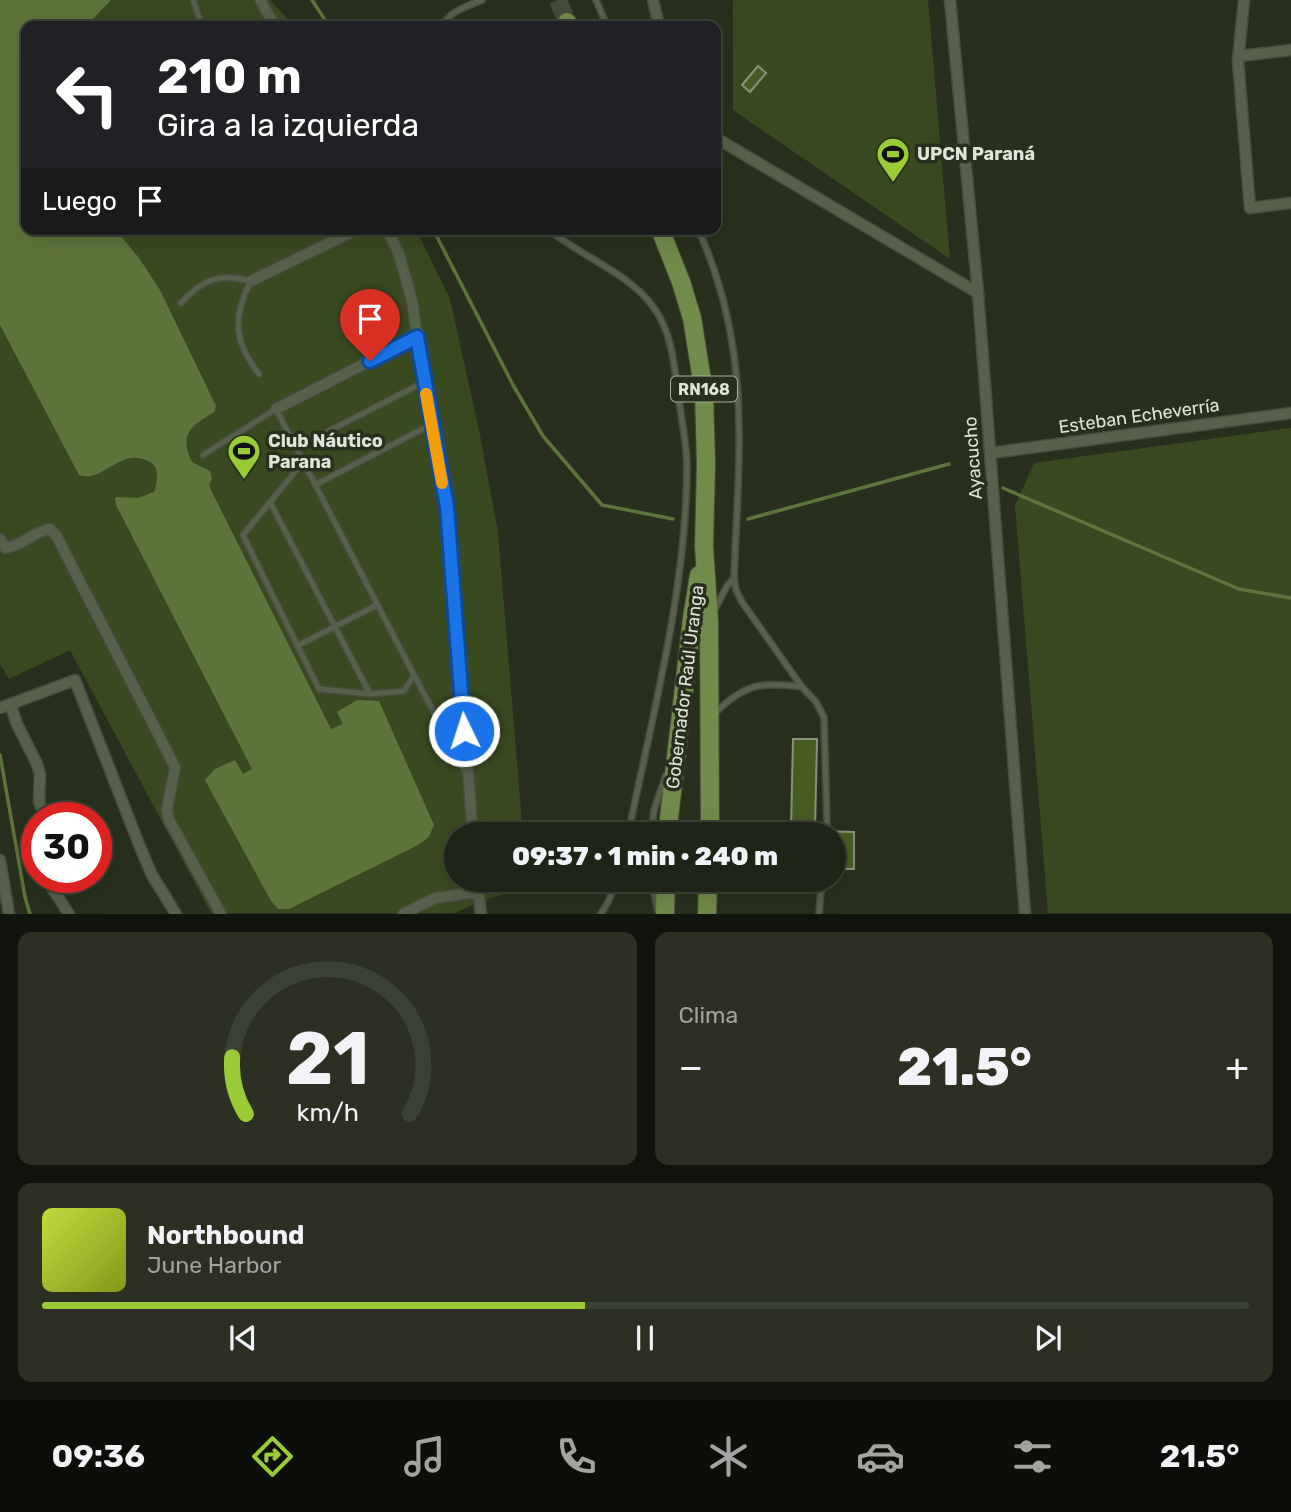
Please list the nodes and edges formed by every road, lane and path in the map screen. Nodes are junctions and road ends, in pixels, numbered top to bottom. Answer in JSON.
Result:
{"nodes":[{"id":1,"x":193,"y":0,"type":"edge"},
{"id":2,"x":260,"y":0,"type":"edge"},
{"id":3,"x":482,"y":0,"type":"edge"},
{"id":4,"x":596,"y":0,"type":"edge"},
{"id":5,"x":653,"y":0,"type":"edge"},
{"id":6,"x":950,"y":0,"type":"edge"},
{"id":7,"x":1244,"y":0,"type":"edge"},
{"id":8,"x":200,"y":21,"type":"edge"},
{"id":9,"x":272,"y":21,"type":"edge"},
{"id":10,"x":445,"y":21,"type":"edge"},
{"id":11,"x":605,"y":21,"type":"edge"},
{"id":12,"x":658,"y":21,"type":"edge"},
{"id":13,"x":1291,"y":50,"type":"edge"},
{"id":14,"x":1239,"y":56,"type":"junction"},
{"id":15,"x":721,"y":141,"type":"edge"},
{"id":16,"x":1291,"y":203,"type":"edge"},
{"id":17,"x":346,"y":235,"type":"edge"},
{"id":18,"x":390,"y":235,"type":"edge"},
{"id":19,"x":555,"y":235,"type":"edge"},
{"id":20,"x":662,"y":235,"type":"edge"},
{"id":21,"x":700,"y":235,"type":"edge"},
{"id":22,"x":251,"y":281,"type":"junction"},
{"id":23,"x":978,"y":293,"type":"junction"},
{"id":24,"x":181,"y":303,"type":"dead end"},
{"id":25,"x":417,"y":337,"type":"junction"},
{"id":26,"x":259,"y":374,"type":"dead end"},
{"id":27,"x":424,"y":382,"type":"junction"},
{"id":28,"x":276,"y":409,"type":"junction"},
{"id":29,"x":1291,"y":413,"type":"edge"},
{"id":30,"x":432,"y":424,"type":"junction"},
{"id":31,"x":296,"y":448,"type":"junction"},
{"id":32,"x":991,"y":453,"type":"junction"},
{"id":33,"x":203,"y":455,"type":"dead end"},
{"id":34,"x":303,"y":462,"type":"junction"},
{"id":35,"x":315,"y":485,"type":"junction"},
{"id":36,"x":271,"y":504,"type":"junction"},
{"id":37,"x":0,"y":539,"type":"edge"},
{"id":38,"x":704,"y":547,"type":"junction"},
{"id":39,"x":734,"y":578,"type":"junction"},
{"id":40,"x":377,"y":605,"type":"junction"},
{"id":41,"x":709,"y":621,"type":"junction"},
{"id":42,"x":335,"y":627,"type":"junction"},
{"id":43,"x":297,"y":646,"type":"junction"},
{"id":44,"x":414,"y":675,"type":"junction"},
{"id":45,"x":802,"y":687,"type":"junction"},
{"id":46,"x":370,"y":694,"type":"junction"},
{"id":47,"x":5,"y":706,"type":"edge"},
{"id":48,"x":710,"y":718,"type":"junction"},
{"id":49,"x":468,"y":775,"type":"junction"},
{"id":50,"x":39,"y":802,"type":"edge"},
{"id":51,"x":472,"y":822,"type":"edge"},
{"id":52,"x":631,"y":822,"type":"edge"},
{"id":53,"x":662,"y":822,"type":"edge"},
{"id":54,"x":710,"y":822,"type":"edge"},
{"id":55,"x":827,"y":822,"type":"edge"},
{"id":56,"x":0,"y":860,"type":"edge"},
{"id":57,"x":456,"y":892,"type":"edge"},
{"id":58,"x":479,"y":892,"type":"edge"},
{"id":59,"x":612,"y":892,"type":"edge"},
{"id":60,"x":653,"y":892,"type":"edge"},
{"id":61,"x":666,"y":892,"type":"edge"},
{"id":62,"x":708,"y":892,"type":"edge"},
{"id":63,"x":821,"y":892,"type":"edge"},
{"id":64,"x":55,"y":893,"type":"edge"},
{"id":65,"x":9,"y":914,"type":"edge"},
{"id":66,"x":69,"y":914,"type":"edge"},
{"id":67,"x":176,"y":914,"type":"edge"},
{"id":68,"x":221,"y":914,"type":"edge"},
{"id":69,"x":403,"y":914,"type":"edge"},
{"id":70,"x":481,"y":914,"type":"edge"},
{"id":71,"x":601,"y":914,"type":"edge"},
{"id":72,"x":658,"y":914,"type":"edge"},
{"id":73,"x":665,"y":914,"type":"edge"},
{"id":74,"x":707,"y":914,"type":"edge"},
{"id":75,"x":819,"y":914,"type":"edge"},
{"id":76,"x":1025,"y":914,"type":"edge"}],
"edges":[{"from":1,"to":8,"type":"lane"},
{"from":2,"to":9,"type":"street"},
{"from":3,"to":10,"type":"lane"},
{"from":4,"to":11,"type":"lane"},
{"from":5,"to":12,"type":"street"},
{"from":6,"to":23,"type":"street","name":"Ayacucho"},
{"from":7,"to":14,"type":"street"},
{"from":13,"to":14,"type":"street"},
{"from":14,"to":16,"type":"street"},
{"from":15,"to":23,"type":"street"},
{"from":17,"to":22,"type":"street"},
{"from":18,"to":25,"type":"street"},
{"from":19,"to":52,"type":"lane"},
{"from":20,"to":38,"type":"highway","name":"Gobernador Raúl Uranga","number":"RN168"},
{"from":21,"to":39,"type":"lane"},
{"from":22,"to":24,"type":"lane"},
{"from":22,"to":26,"type":"lane"},
{"from":23,"to":32,"type":"street","name":"Ayacucho"},
{"from":25,"to":27,"type":"street"},
{"from":25,"to":28,"type":"street"},
{"from":27,"to":30,"type":"street"},
{"from":27,"to":31,"type":"lane"},
{"from":28,"to":31,"type":"lane"},
{"from":28,"to":33,"type":"lane"},
{"from":29,"to":32,"type":"street","name":"Esteban Echeverría"},
{"from":30,"to":35,"type":"lane"},
{"from":30,"to":49,"type":"street"},
{"from":31,"to":34,"type":"lane"},
{"from":32,"to":76,"type":"street","name":"Ayacucho"},
{"from":34,"to":35,"type":"lane"},
{"from":34,"to":36,"type":"lane"},
{"from":35,"to":40,"type":"lane"},
{"from":36,"to":42,"type":"lane"},
{"from":36,"to":43,"type":"lane"},
{"from":37,"to":68,"type":"street"},
{"from":38,"to":41,"type":"highway","name":"Gobernador Raúl Uranga","number":"RN168"},
{"from":38,"to":53,"type":"highway","name":"Gobernador Raúl Uranga","number":"RN168"},
{"from":39,"to":41,"type":"lane"},
{"from":39,"to":45,"type":"lane"},
{"from":40,"to":42,"type":"lane"},
{"from":40,"to":44,"type":"lane"},
{"from":41,"to":48,"type":"highway","name":"Gobernador Raúl Uranga","number":"RN168"},
{"from":42,"to":43,"type":"lane"},
{"from":42,"to":46,"type":"lane"},
{"from":43,"to":46,"type":"lane"},
{"from":44,"to":46,"type":"lane"},
{"from":44,"to":49,"type":"lane"},
{"from":45,"to":48,"type":"lane"},
{"from":45,"to":55,"type":"lane"},
{"from":47,"to":50,"type":"street"},
{"from":47,"to":67,"type":"street"},
{"from":48,"to":54,"type":"highway","name":"Gobernador Raúl Uranga","number":"RN168"},
{"from":49,"to":51,"type":"street"},
{"from":56,"to":65,"type":"street"},
{"from":57,"to":69,"type":"street"},
{"from":58,"to":70,"type":"street"},
{"from":59,"to":71,"type":"lane"},
{"from":60,"to":72,"type":"lane"},
{"from":61,"to":73,"type":"highway"},
{"from":62,"to":74,"type":"highway"},
{"from":63,"to":75,"type":"lane"},
{"from":64,"to":66,"type":"street"}]}
